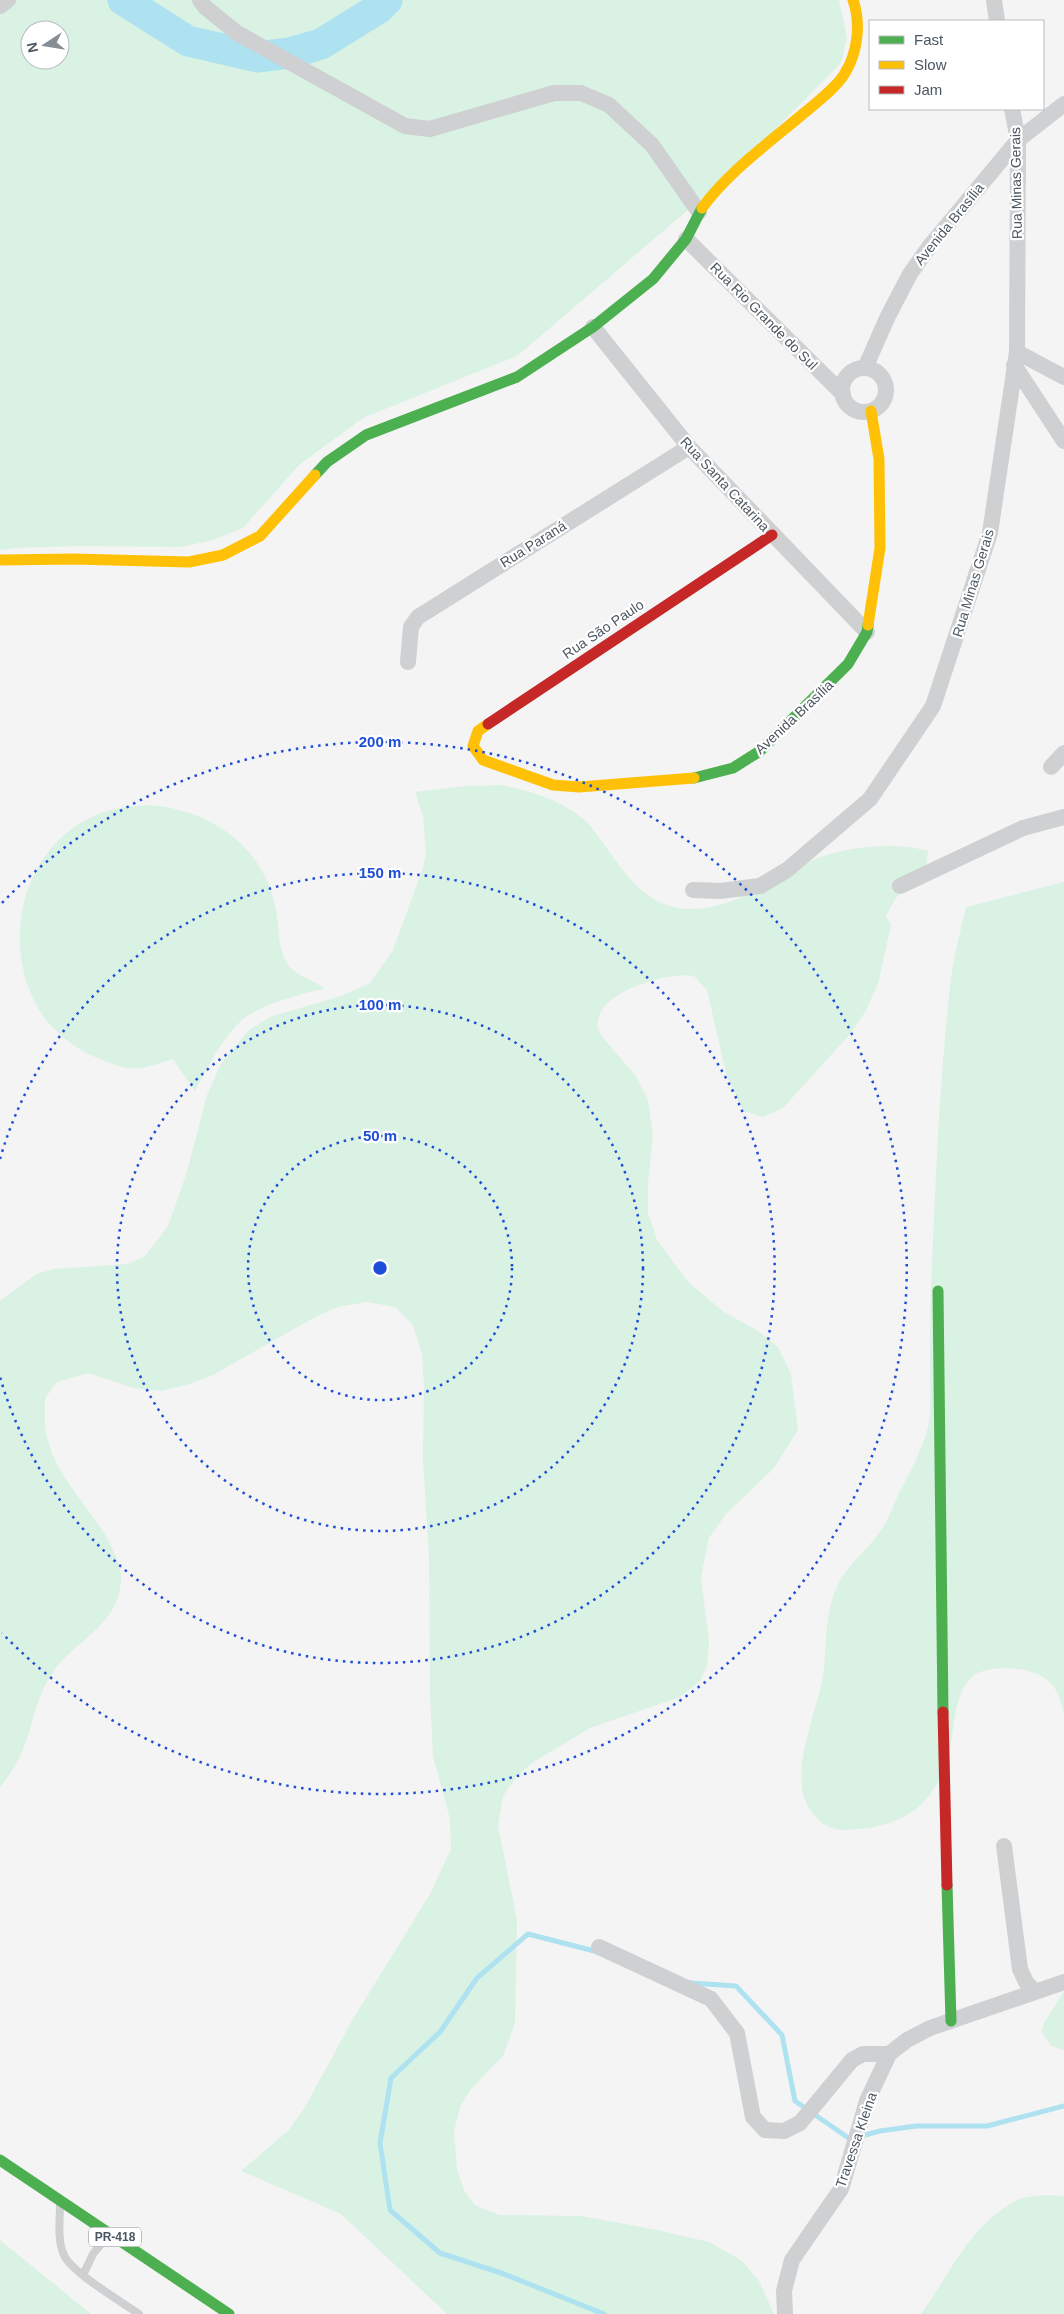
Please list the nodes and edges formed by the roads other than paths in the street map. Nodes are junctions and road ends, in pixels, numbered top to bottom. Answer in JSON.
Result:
{"nodes":[{"id":1,"x":8,"y":0,"type":"edge"},
{"id":2,"x":200,"y":0,"type":"edge"},
{"id":3,"x":853,"y":0,"type":"edge"},
{"id":4,"x":994,"y":0,"type":"edge"},
{"id":5,"x":0,"y":6,"type":"edge"},
{"id":6,"x":997,"y":20,"type":"edge"},
{"id":7,"x":1064,"y":104,"type":"edge"},
{"id":8,"x":1012,"y":110,"type":"edge"},
{"id":9,"x":1018,"y":140,"type":"junction"},
{"id":10,"x":699,"y":212,"type":"junction"},
{"id":11,"x":686,"y":239,"type":"junction"},
{"id":12,"x":593,"y":326,"type":"junction"},
{"id":13,"x":1016,"y":359,"type":"junction"},
{"id":14,"x":865,"y":368,"type":"junction"},
{"id":15,"x":1064,"y":378,"type":"edge"},
{"id":16,"x":843,"y":394,"type":"junction"},
{"id":17,"x":871,"y":411,"type":"junction"},
{"id":18,"x":1064,"y":442,"type":"edge"},
{"id":19,"x":688,"y":447,"type":"junction"},
{"id":20,"x":772,"y":534,"type":"junction"},
{"id":21,"x":0,"y":560,"type":"edge"},
{"id":22,"x":867,"y":632,"type":"junction"},
{"id":23,"x":408,"y":662,"type":"dead end"},
{"id":24,"x":1064,"y":753,"type":"edge"},
{"id":25,"x":483,"y":760,"type":"joint"},
{"id":26,"x":1051,"y":767,"type":"dead end"},
{"id":27,"x":1064,"y":817,"type":"edge"},
{"id":28,"x":900,"y":886,"type":"dead end"},
{"id":29,"x":693,"y":890,"type":"dead end"},
{"id":30,"x":938,"y":1291,"type":"dead end"},
{"id":31,"x":1004,"y":1846,"type":"dead end"},
{"id":32,"x":599,"y":1947,"type":"dead end"},
{"id":33,"x":1064,"y":1982,"type":"edge"},
{"id":34,"x":1035,"y":1992,"type":"junction"},
{"id":35,"x":951,"y":2021,"type":"junction"},
{"id":36,"x":890,"y":2054,"type":"junction"},
{"id":37,"x":0,"y":2160,"type":"edge"},
{"id":38,"x":60,"y":2198,"type":"junction"},
{"id":39,"x":110,"y":2234,"type":"junction"},
{"id":40,"x":83,"y":2275,"type":"junction"},
{"id":41,"x":139,"y":2314,"type":"edge"},
{"id":42,"x":229,"y":2314,"type":"edge"},
{"id":43,"x":785,"y":2314,"type":"edge"}],
"edges":[{"from":1,"to":5,"type":"street"},
{"from":2,"to":10,"type":"street"},
{"from":3,"to":10,"type":"main road"},
{"from":4,"to":6,"type":"street"},
{"from":7,"to":9,"type":"street","name":"Avenida Brasília"},
{"from":8,"to":9,"type":"street","name":"Rua Minas Gerais"},
{"from":9,"to":13,"type":"street","name":"Rua Minas Gerais"},
{"from":9,"to":14,"type":"street","name":"Avenida Brasília"},
{"from":10,"to":11,"type":"main road"},
{"from":11,"to":12,"type":"main road"},
{"from":11,"to":16,"type":"street","name":"Rua Rio Grande do Sul"},
{"from":12,"to":19,"type":"street","name":"Rua Santa Catarina"},
{"from":12,"to":21,"type":"main road"},
{"from":13,"to":15,"type":"street"},
{"from":13,"to":18,"type":"street"},
{"from":13,"to":29,"type":"street","name":"Rua Minas Gerais"},
{"from":14,"to":16,"type":"street"},
{"from":14,"to":17,"type":"street"},
{"from":16,"to":17,"type":"street"},
{"from":17,"to":22,"type":"main road","name":"Avenida Brasília"},
{"from":19,"to":20,"type":"street","name":"Rua Santa Catarina"},
{"from":19,"to":23,"type":"street","name":"Rua Paraná"},
{"from":20,"to":22,"type":"street","name":"Rua Santa Catarina"},
{"from":20,"to":25,"type":"main road","name":"Rua São Paulo"},
{"from":22,"to":25,"type":"main road","name":"Avenida Brasília"},
{"from":24,"to":26,"type":"street"},
{"from":27,"to":28,"type":"street"},
{"from":30,"to":35,"type":"main road"},
{"from":31,"to":34,"type":"street"},
{"from":32,"to":36,"type":"street"},
{"from":33,"to":34,"type":"street","name":"Travessa Kleina"},
{"from":34,"to":35,"type":"street","name":"Travessa Kleina"},
{"from":35,"to":36,"type":"street","name":"Travessa Kleina"},
{"from":36,"to":43,"type":"street","name":"Travessa Kleina"},
{"from":37,"to":38,"type":"main road","number":"PR-418"},
{"from":38,"to":39,"type":"main road","number":"PR-418"},
{"from":38,"to":40,"type":"lane"},
{"from":39,"to":40,"type":"lane"},
{"from":39,"to":42,"type":"main road","number":"PR-418"},
{"from":40,"to":41,"type":"lane"}]}
